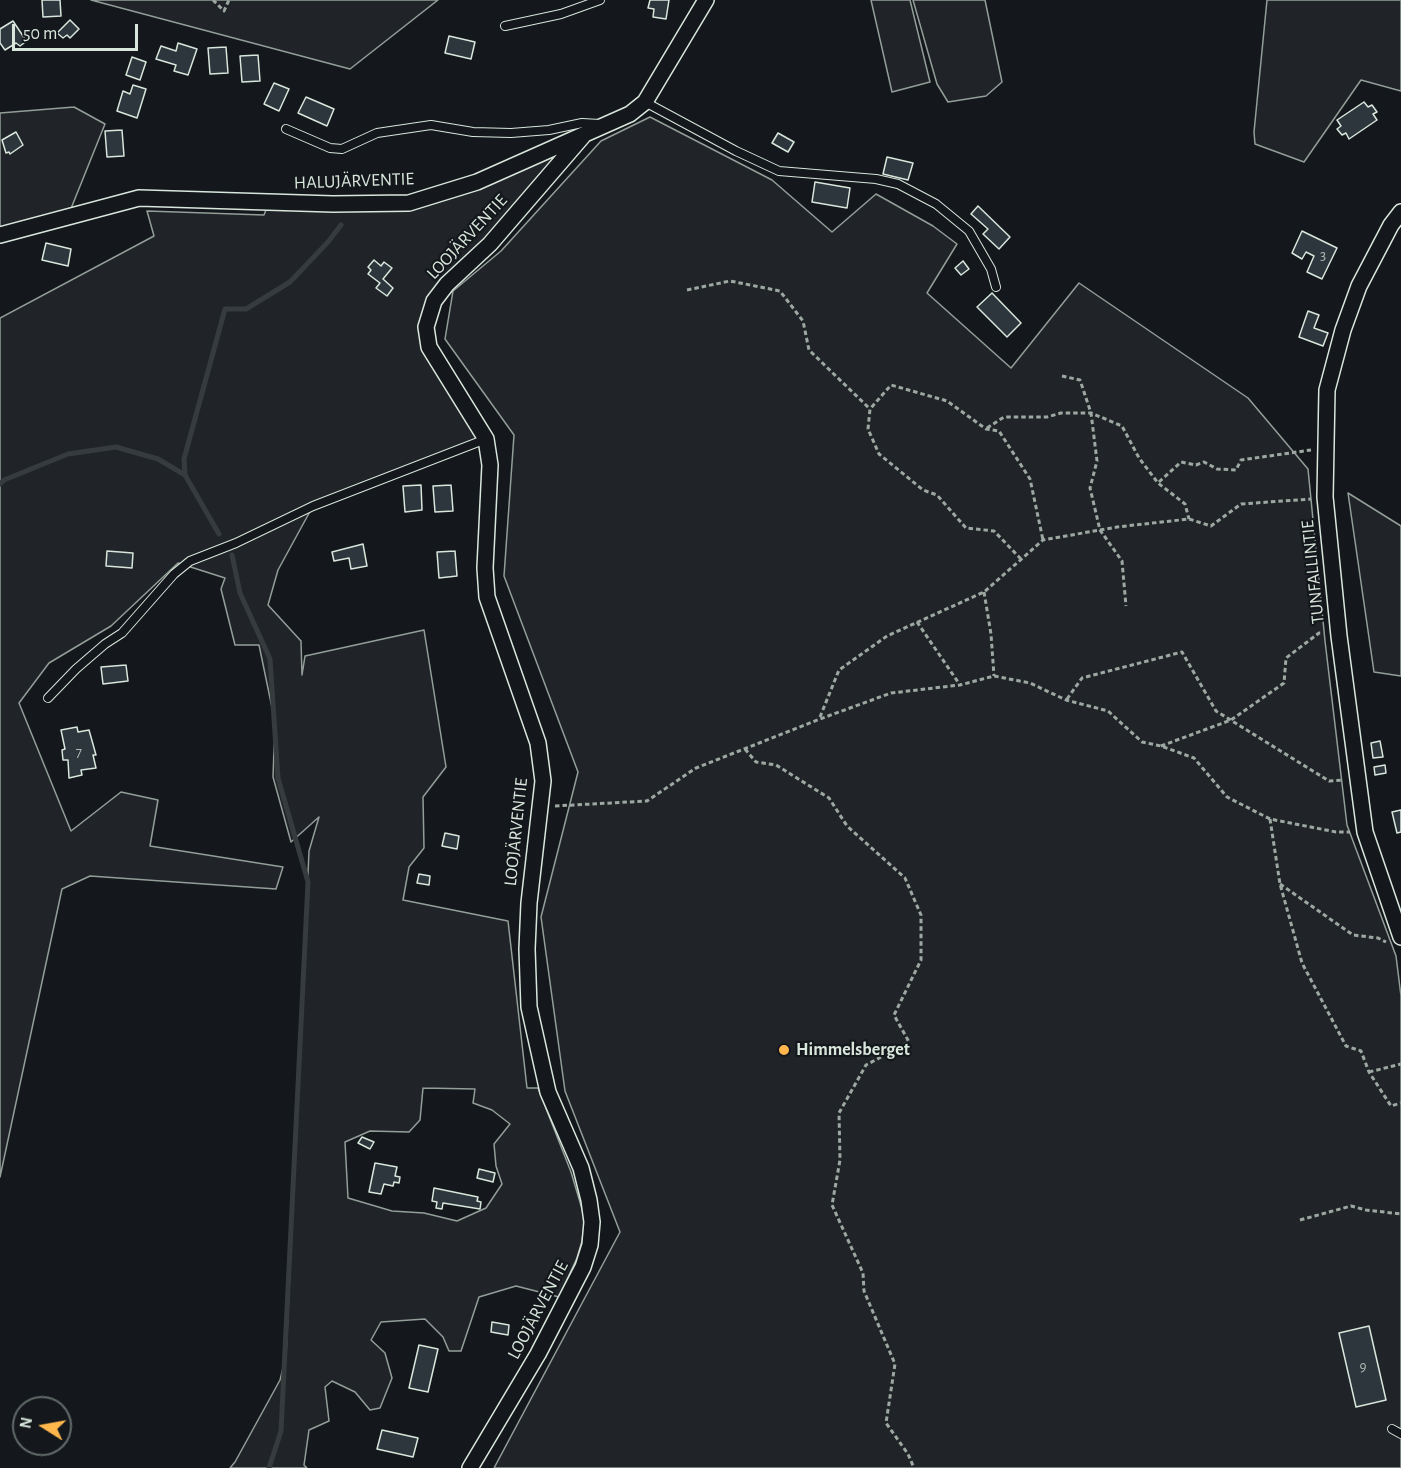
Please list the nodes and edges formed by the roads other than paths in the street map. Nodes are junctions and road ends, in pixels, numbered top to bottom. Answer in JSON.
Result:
{"nodes":[{"id":1,"x":600,"y":0,"type":"edge"},
{"id":2,"x":706,"y":0,"type":"edge"},
{"id":3,"x":505,"y":26,"type":"dead end"},
{"id":4,"x":645,"y":102,"type":"junction"},
{"id":5,"x":608,"y":125,"type":"junction"},
{"id":6,"x":286,"y":129,"type":"dead end"},
{"id":7,"x":583,"y":136,"type":"junction"},
{"id":8,"x":1401,"y":212,"type":"edge"},
{"id":9,"x":0,"y":235,"type":"edge"},
{"id":10,"x":996,"y":287,"type":"dead end"},
{"id":11,"x":486,"y":440,"type":"junction"},
{"id":12,"x":48,"y":698,"type":"dead end"},
{"id":13,"x":1397,"y":941,"type":"edge"},
{"id":14,"x":1392,"y":1429,"type":"dead end"},
{"id":15,"x":1401,"y":1434,"type":"edge"},
{"id":16,"x":470,"y":1468,"type":"edge"}],
"edges":[{"from":1,"to":3,"type":"lane"},
{"from":2,"to":4,"type":"street","name":"HALUJÄRVENTIE"},
{"from":4,"to":5,"type":"street","name":"HALUJÄRVENTIE"},
{"from":4,"to":10,"type":"lane"},
{"from":5,"to":6,"type":"lane"},
{"from":5,"to":7,"type":"street","name":"HALUJÄRVENTIE"},
{"from":7,"to":9,"type":"street","name":"HALUJÄRVENTIE"},
{"from":7,"to":11,"type":"street","name":"LOOJÄRVENTIE"},
{"from":8,"to":13,"type":"street","name":"TUNFALLINTIE"},
{"from":11,"to":12,"type":"lane"},
{"from":11,"to":16,"type":"street","name":"LOOJÄRVENTIE"},
{"from":14,"to":15,"type":"lane"}]}
